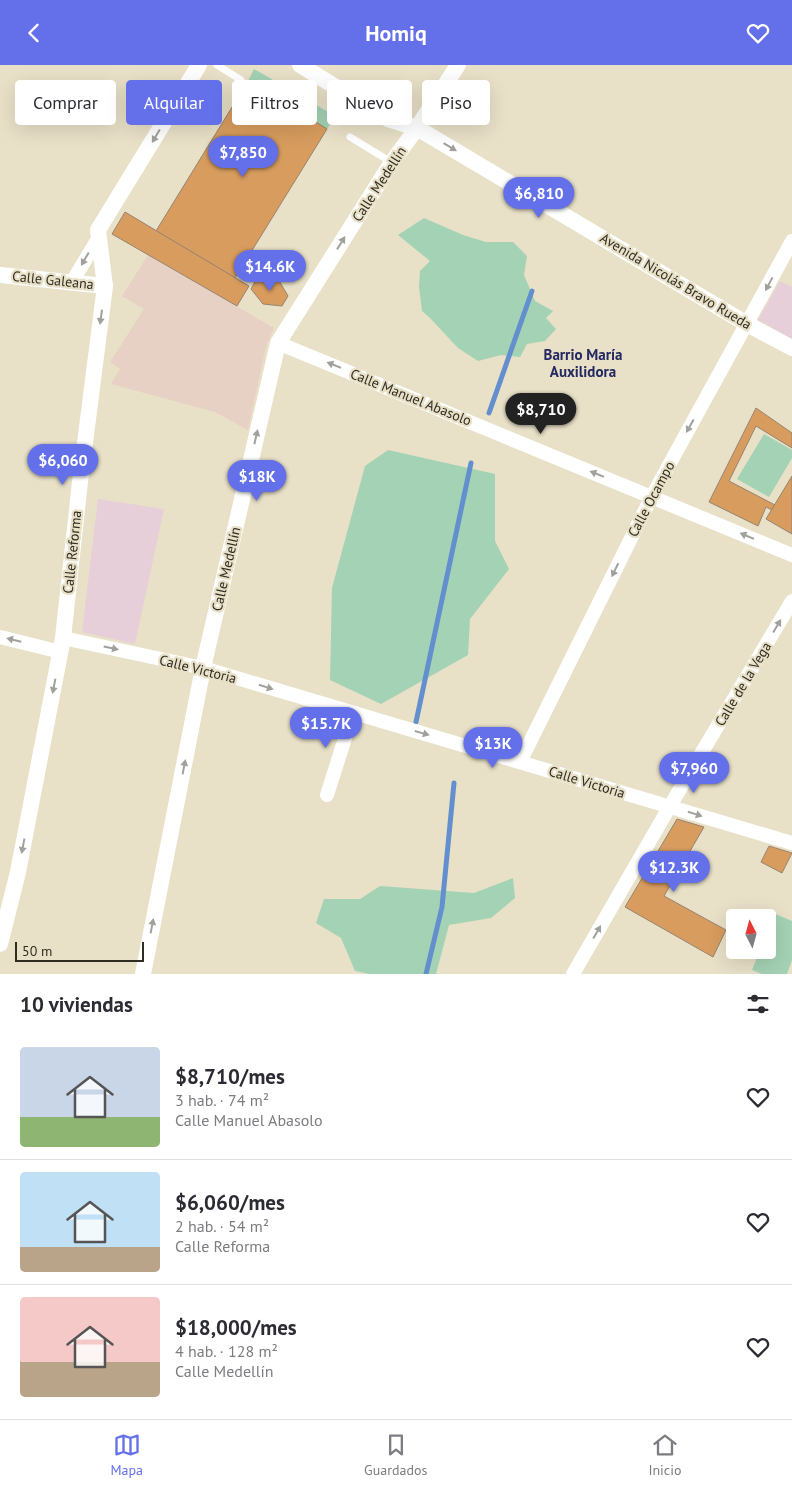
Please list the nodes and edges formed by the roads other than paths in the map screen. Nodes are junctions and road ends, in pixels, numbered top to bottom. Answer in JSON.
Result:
{"nodes":[{"id":1,"x":199,"y":65,"type":"edge"},
{"id":2,"x":217,"y":65,"type":"edge"},
{"id":3,"x":300,"y":65,"type":"edge"},
{"id":4,"x":458,"y":65,"type":"edge"},
{"id":5,"x":241,"y":79,"type":"dead end"},
{"id":6,"x":417,"y":128,"type":"junction"},
{"id":7,"x":350,"y":137,"type":"dead end"},
{"id":8,"x":392,"y":162,"type":"junction"},
{"id":9,"x":98,"y":237,"type":"junction"},
{"id":10,"x":792,"y":241,"type":"edge"},
{"id":11,"x":0,"y":275,"type":"edge"},
{"id":12,"x":72,"y":282,"type":"junction"},
{"id":13,"x":105,"y":286,"type":"junction"},
{"id":14,"x":747,"y":324,"type":"junction"},
{"id":15,"x":278,"y":343,"type":"junction"},
{"id":16,"x":792,"y":348,"type":"edge"},
{"id":17,"x":652,"y":496,"type":"junction"},
{"id":18,"x":792,"y":555,"type":"edge"},
{"id":19,"x":792,"y":601,"type":"edge"},
{"id":20,"x":0,"y":637,"type":"edge"},
{"id":21,"x":62,"y":645,"type":"junction"},
{"id":22,"x":203,"y":668,"type":"junction"},
{"id":23,"x":353,"y":713,"type":"junction"},
{"id":24,"x":520,"y":762,"type":"junction"},
{"id":25,"x":327,"y":795,"type":"dead end"},
{"id":26,"x":670,"y":807,"type":"junction"},
{"id":27,"x":792,"y":843,"type":"edge"},
{"id":28,"x":0,"y":943,"type":"edge"},
{"id":29,"x":143,"y":974,"type":"edge"},
{"id":30,"x":573,"y":974,"type":"edge"}],
"edges":[{"from":1,"to":9,"type":"street","one_way":true},
{"from":2,"to":5,"type":"lane"},
{"from":3,"to":6,"type":"street","name":"Avenida Nicolás Bravo Rueda"},
{"from":4,"to":6,"type":"street","name":"Calle Medellín"},
{"from":6,"to":8,"type":"street","name":"Calle Medellín"},
{"from":6,"to":14,"type":"street","name":"Avenida Nicolás Bravo Rueda","one_way":true},
{"from":7,"to":8,"type":"lane"},
{"from":15,"to":8,"type":"street","name":"Calle Medellín","one_way":true},
{"from":9,"to":12,"type":"street","one_way":true},
{"from":9,"to":13,"type":"street","name":"Calle Reforma"},
{"from":10,"to":14,"type":"street","name":"Calle Ocampo","one_way":true},
{"from":11,"to":12,"type":"street","name":"Calle Galeana"},
{"from":12,"to":13,"type":"street","name":"Calle Galeana"},
{"from":13,"to":21,"type":"street","name":"Calle Reforma","one_way":true},
{"from":14,"to":16,"type":"street","name":"Avenida Nicolás Bravo Rueda"},
{"from":14,"to":17,"type":"street","name":"Calle Ocampo","one_way":true},
{"from":17,"to":15,"type":"street","name":"Calle Manuel Abasolo","one_way":true},
{"from":22,"to":15,"type":"street","name":"Calle Medellín","one_way":true},
{"from":18,"to":17,"type":"street","name":"Calle Manuel Abasolo","one_way":true},
{"from":17,"to":24,"type":"street","name":"Calle Ocampo","one_way":true},
{"from":26,"to":19,"type":"street","name":"Calle de la Vega","one_way":true},
{"from":21,"to":20,"type":"street","name":"Calle Victoria","one_way":true},
{"from":21,"to":22,"type":"street","name":"Calle Victoria","one_way":true},
{"from":21,"to":28,"type":"street","name":"Calle Reforma","one_way":true},
{"from":22,"to":23,"type":"street","name":"Calle Victoria","one_way":true},
{"from":29,"to":22,"type":"street","name":"Calle Medellín","one_way":true},
{"from":23,"to":24,"type":"street","name":"Calle Victoria","one_way":true},
{"from":23,"to":25,"type":"street"},
{"from":24,"to":26,"type":"street","name":"Calle Victoria"},
{"from":26,"to":27,"type":"street","name":"Calle Victoria","one_way":true},
{"from":30,"to":26,"type":"street","name":"Calle de la Vega","one_way":true}]}
